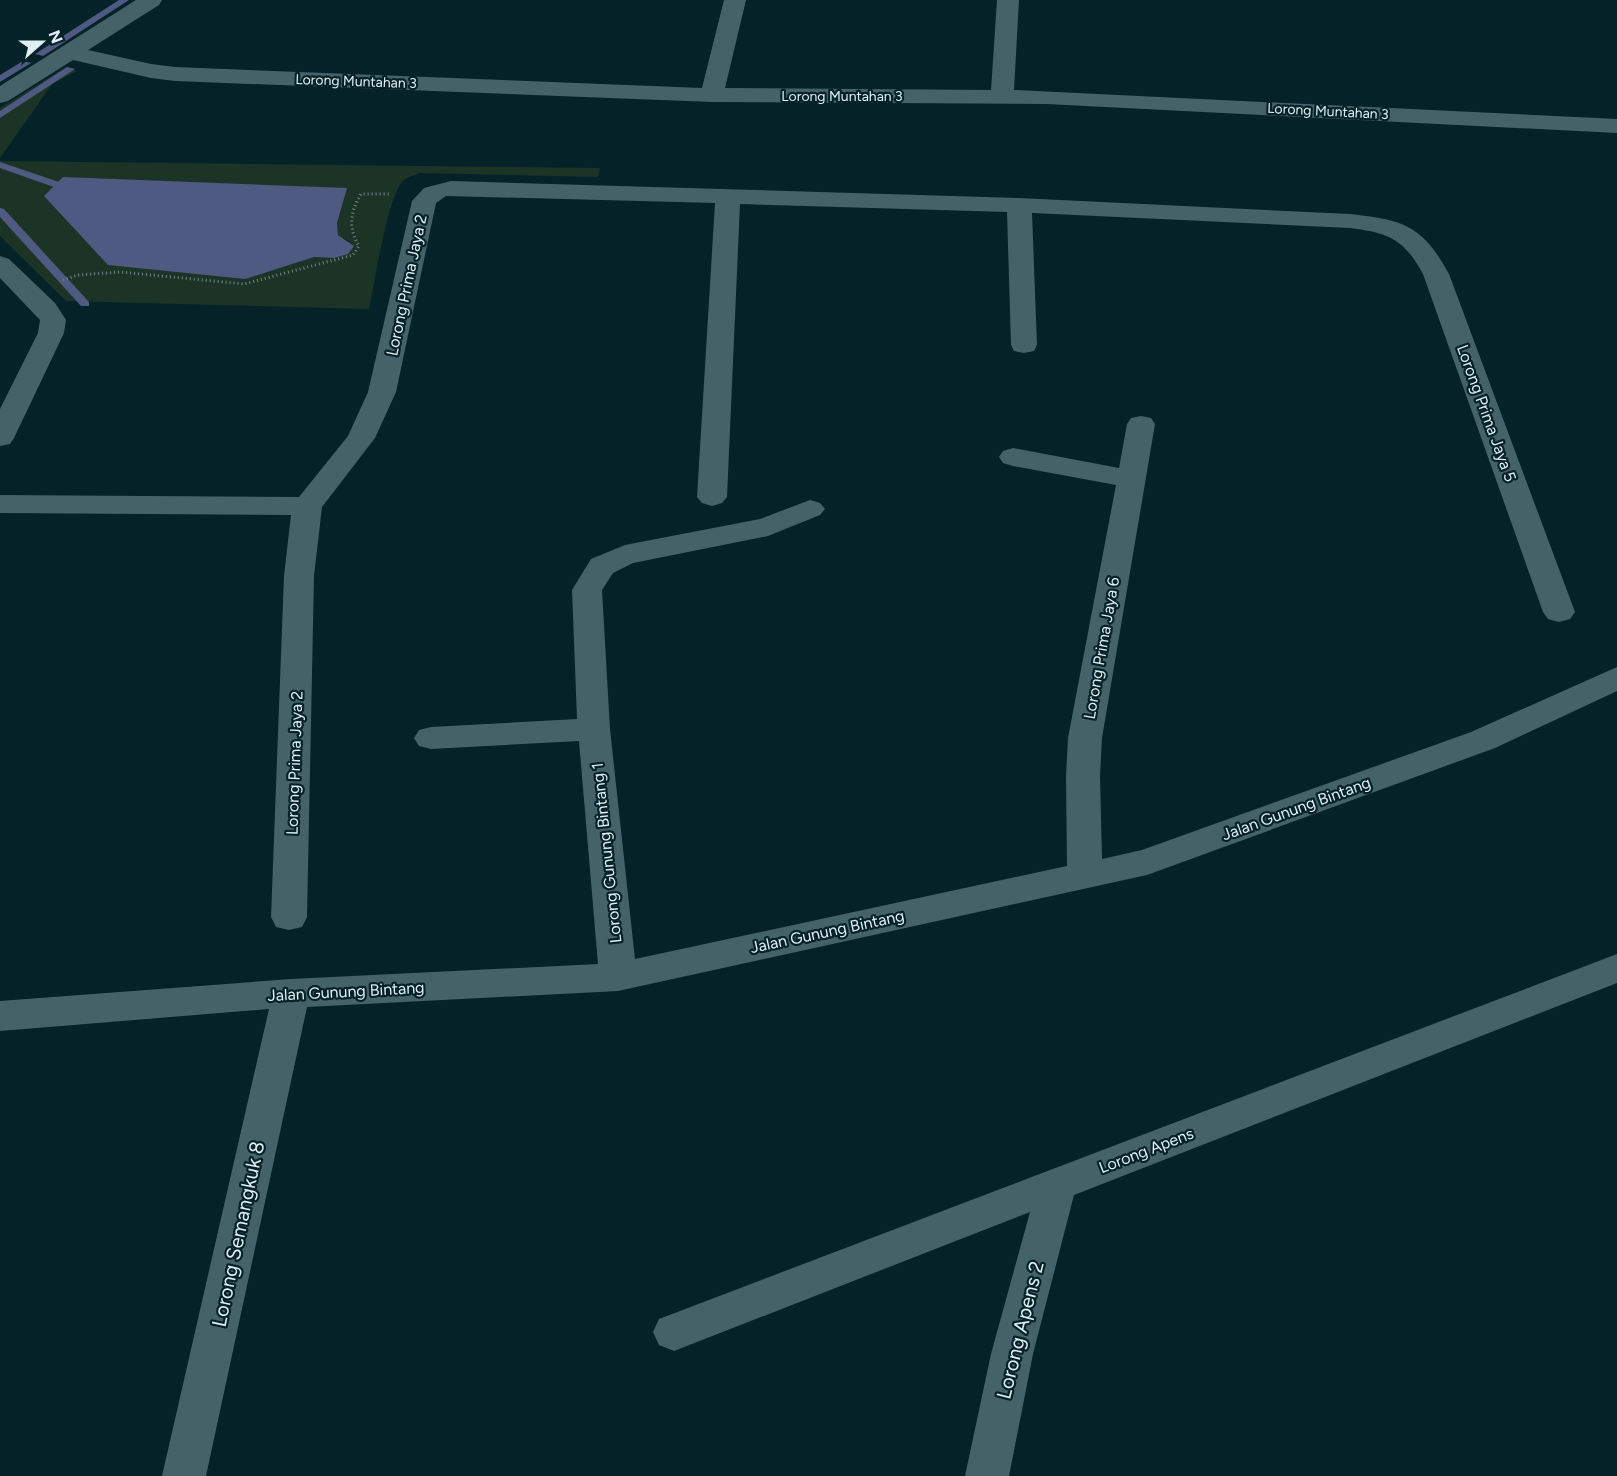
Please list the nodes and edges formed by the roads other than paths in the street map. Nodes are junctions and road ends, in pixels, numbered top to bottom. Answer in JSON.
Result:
{"nodes":[{"id":1,"x":151,"y":0,"type":"edge"},
{"id":2,"x":735,"y":0,"type":"edge"},
{"id":3,"x":1008,"y":0,"type":"edge"},
{"id":4,"x":69,"y":52,"type":"junction"},
{"id":5,"x":712,"y":95,"type":"junction"},
{"id":6,"x":0,"y":96,"type":"edge"},
{"id":7,"x":1002,"y":97,"type":"junction"},
{"id":8,"x":1617,"y":126,"type":"edge"},
{"id":9,"x":728,"y":197,"type":"junction"},
{"id":10,"x":1019,"y":205,"type":"junction"},
{"id":11,"x":1395,"y":229,"type":"joint"},
{"id":12,"x":0,"y":264,"type":"edge"},
{"id":13,"x":1024,"y":345,"type":"dead end"},
{"id":14,"x":1141,"y":424,"type":"dead end"},
{"id":15,"x":0,"y":438,"type":"edge"},
{"id":16,"x":1013,"y":457,"type":"dead end"},
{"id":17,"x":1132,"y":479,"type":"junction"},
{"id":18,"x":712,"y":497,"type":"dead end"},
{"id":19,"x":0,"y":504,"type":"edge"},
{"id":20,"x":307,"y":506,"type":"junction"},
{"id":21,"x":810,"y":509,"type":"dead end"},
{"id":22,"x":1559,"y":612,"type":"dead end"},
{"id":23,"x":1617,"y":678,"type":"edge"},
{"id":24,"x":594,"y":729,"type":"junction"},
{"id":25,"x":431,"y":738,"type":"dead end"},
{"id":26,"x":1085,"y":875,"type":"junction"},
{"id":27,"x":289,"y":917,"type":"dead end"},
{"id":28,"x":1617,"y":968,"type":"edge"},
{"id":29,"x":618,"y":977,"type":"junction"},
{"id":30,"x":291,"y":993,"type":"junction"},
{"id":31,"x":0,"y":1016,"type":"edge"},
{"id":32,"x":1057,"y":1185,"type":"junction"},
{"id":33,"x":674,"y":1332,"type":"dead end"},
{"id":34,"x":184,"y":1476,"type":"edge"},
{"id":35,"x":987,"y":1476,"type":"edge"}],
"edges":[{"from":1,"to":4,"type":"street"},
{"from":2,"to":5,"type":"street"},
{"from":3,"to":7,"type":"street"},
{"from":4,"to":5,"type":"street","name":"Lorong Muntahan 3"},
{"from":4,"to":6,"type":"street"},
{"from":5,"to":7,"type":"street","name":"Lorong Muntahan 3"},
{"from":7,"to":8,"type":"street","name":"Lorong Muntahan 3"},
{"from":9,"to":10,"type":"street","name":"Lorong Prima Jaya 2"},
{"from":9,"to":18,"type":"street"},
{"from":9,"to":20,"type":"street","name":"Lorong Prima Jaya 2"},
{"from":10,"to":11,"type":"street","name":"Lorong Prima Jaya 2"},
{"from":10,"to":13,"type":"street"},
{"from":11,"to":22,"type":"street","name":"Lorong Prima Jaya 5"},
{"from":12,"to":15,"type":"street"},
{"from":14,"to":17,"type":"street","name":"Lorong Prima Jaya 6"},
{"from":16,"to":17,"type":"street"},
{"from":17,"to":26,"type":"street","name":"Lorong Prima Jaya 6"},
{"from":19,"to":20,"type":"street"},
{"from":20,"to":27,"type":"street","name":"Lorong Prima Jaya 2"},
{"from":21,"to":24,"type":"street","name":"Lorong Gunung Bintang 1"},
{"from":23,"to":26,"type":"street","name":"Jalan Gunung Bintang"},
{"from":24,"to":25,"type":"street"},
{"from":24,"to":29,"type":"street","name":"Lorong Gunung Bintang 1"},
{"from":26,"to":29,"type":"street","name":"Jalan Gunung Bintang"},
{"from":28,"to":32,"type":"street","name":"Lorong Apens"},
{"from":29,"to":30,"type":"street","name":"Jalan Gunung Bintang"},
{"from":30,"to":31,"type":"street","name":"Jalan Gunung Bintang"},
{"from":30,"to":34,"type":"street","name":"Lorong Semangkuk 8"},
{"from":32,"to":33,"type":"street","name":"Lorong Apens"},
{"from":32,"to":35,"type":"street","name":"Lorong Apens 2"}]}
